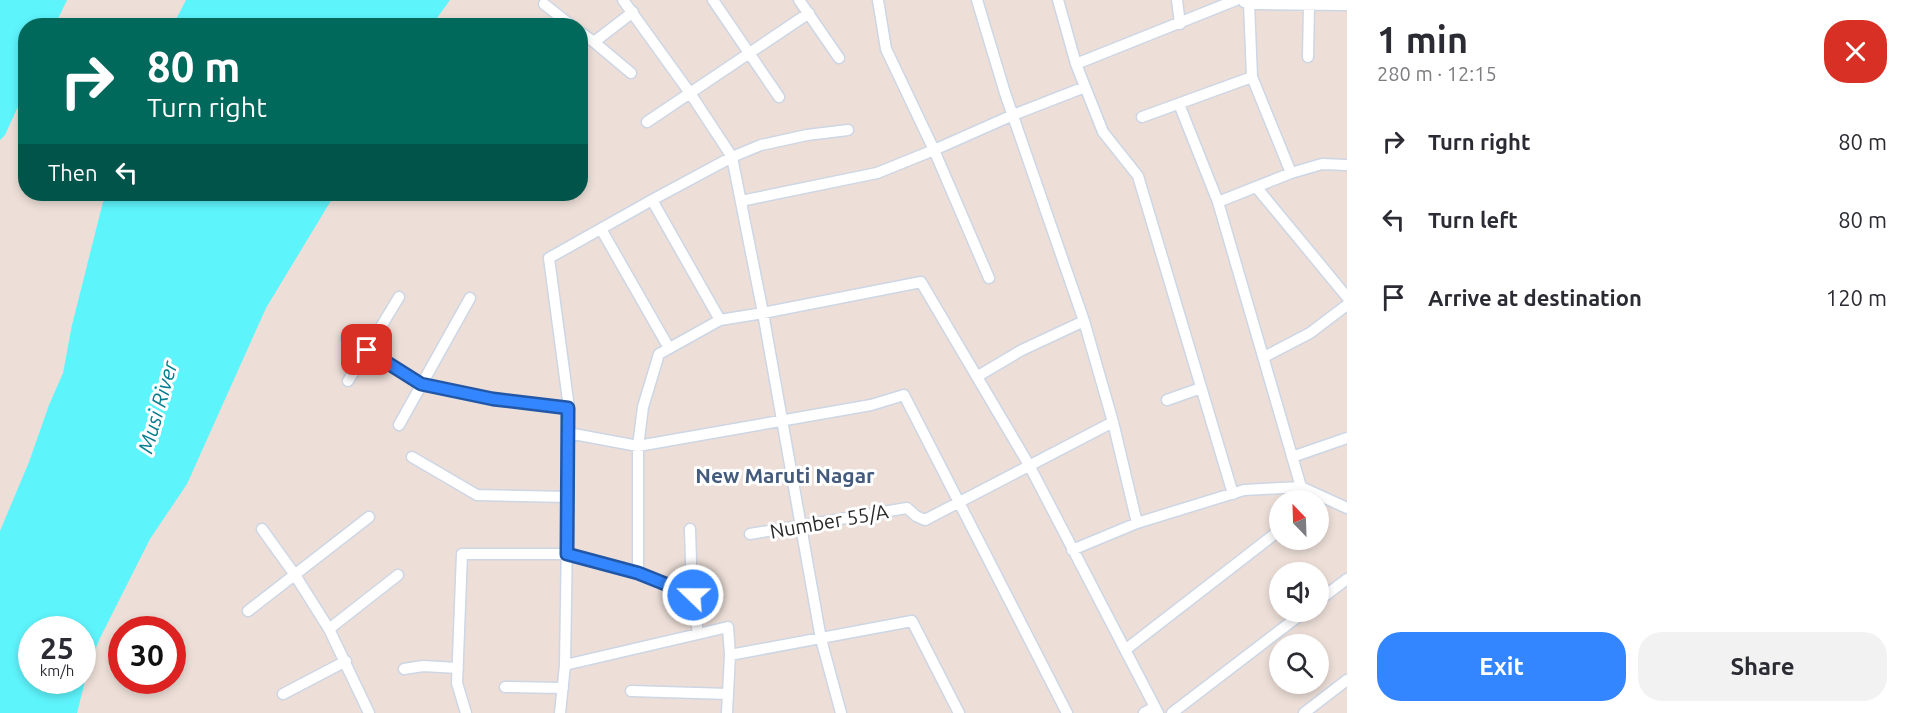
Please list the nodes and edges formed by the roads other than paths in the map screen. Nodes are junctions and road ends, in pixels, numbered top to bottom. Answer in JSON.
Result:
{"nodes":[{"id":1,"x":623,"y":0,"type":"edge"},
{"id":2,"x":713,"y":0,"type":"edge"},
{"id":3,"x":799,"y":0,"type":"edge"},
{"id":4,"x":878,"y":0,"type":"edge"},
{"id":5,"x":977,"y":0,"type":"edge"},
{"id":6,"x":1058,"y":0,"type":"edge"},
{"id":7,"x":1177,"y":0,"type":"edge"},
{"id":8,"x":1248,"y":1,"type":"edge"},
{"id":9,"x":544,"y":4,"type":"dead end"},
{"id":10,"x":1343,"y":4,"type":"edge"},
{"id":11,"x":1308,"y":5,"type":"junction"},
{"id":12,"x":633,"y":12,"type":"junction"},
{"id":13,"x":809,"y":13,"type":"junction"},
{"id":14,"x":562,"y":18,"type":"edge"},
{"id":15,"x":1180,"y":24,"type":"junction"},
{"id":16,"x":588,"y":38,"type":"edge"},
{"id":17,"x":594,"y":42,"type":"junction"},
{"id":18,"x":750,"y":53,"type":"junction"},
{"id":19,"x":1308,"y":57,"type":"dead end"},
{"id":20,"x":839,"y":58,"type":"dead end"},
{"id":21,"x":1076,"y":64,"type":"junction"},
{"id":22,"x":631,"y":73,"type":"dead end"},
{"id":23,"x":1252,"y":77,"type":"junction"},
{"id":24,"x":1085,"y":87,"type":"junction"},
{"id":25,"x":690,"y":93,"type":"junction"},
{"id":26,"x":779,"y":97,"type":"dead end"},
{"id":27,"x":1179,"y":104,"type":"junction"},
{"id":28,"x":1013,"y":115,"type":"junction"},
{"id":29,"x":1142,"y":117,"type":"dead end"},
{"id":30,"x":647,"y":122,"type":"dead end"},
{"id":31,"x":848,"y":130,"type":"dead end"},
{"id":32,"x":934,"y":150,"type":"junction"},
{"id":33,"x":732,"y":157,"type":"junction"},
{"id":34,"x":1347,"y":165,"type":"edge"},
{"id":35,"x":1291,"y":173,"type":"junction"},
{"id":36,"x":1257,"y":188,"type":"junction"},
{"id":37,"x":652,"y":200,"type":"junction"},
{"id":38,"x":741,"y":201,"type":"junction"},
{"id":39,"x":1218,"y":202,"type":"junction"},
{"id":40,"x":601,"y":229,"type":"junction"},
{"id":41,"x":989,"y":278,"type":"dead end"},
{"id":42,"x":399,"y":297,"type":"dead end"},
{"id":43,"x":1347,"y":297,"type":"edge"},
{"id":44,"x":470,"y":298,"type":"dead end"},
{"id":45,"x":1347,"y":305,"type":"edge"},
{"id":46,"x":763,"y":313,"type":"junction"},
{"id":47,"x":720,"y":320,"type":"junction"},
{"id":48,"x":1084,"y":321,"type":"junction"},
{"id":49,"x":346,"y":338,"type":"dead end"},
{"id":50,"x":669,"y":348,"type":"junction"},
{"id":51,"x":367,"y":350,"type":"junction"},
{"id":52,"x":1264,"y":357,"type":"junction"},
{"id":53,"x":978,"y":376,"type":"junction"},
{"id":54,"x":348,"y":381,"type":"dead end"},
{"id":55,"x":421,"y":384,"type":"junction"},
{"id":56,"x":1201,"y":388,"type":"junction"},
{"id":57,"x":1167,"y":400,"type":"dead end"},
{"id":58,"x":568,"y":408,"type":"junction"},
{"id":59,"x":782,"y":420,"type":"junction"},
{"id":60,"x":1113,"y":422,"type":"junction"},
{"id":61,"x":399,"y":425,"type":"dead end"},
{"id":62,"x":568,"y":433,"type":"junction"},
{"id":63,"x":1347,"y":438,"type":"edge"},
{"id":64,"x":638,"y":446,"type":"junction"},
{"id":65,"x":412,"y":457,"type":"dead end"},
{"id":66,"x":1292,"y":457,"type":"junction"},
{"id":67,"x":1029,"y":465,"type":"junction"},
{"id":68,"x":1301,"y":488,"type":"junction"},
{"id":69,"x":1304,"y":490,"type":"edge"},
{"id":70,"x":1233,"y":494,"type":"junction"},
{"id":71,"x":568,"y":497,"type":"junction"},
{"id":72,"x":958,"y":503,"type":"junction"},
{"id":73,"x":1329,"y":503,"type":"edge"},
{"id":74,"x":1347,"y":508,"type":"edge"},
{"id":75,"x":369,"y":517,"type":"dead end"},
{"id":76,"x":1137,"y":523,"type":"junction"},
{"id":77,"x":801,"y":527,"type":"junction"},
{"id":78,"x":690,"y":529,"type":"dead end"},
{"id":79,"x":262,"y":530,"type":"dead end"},
{"id":80,"x":750,"y":534,"type":"dead end"},
{"id":81,"x":1269,"y":539,"type":"edge"},
{"id":82,"x":1072,"y":550,"type":"junction"},
{"id":83,"x":567,"y":554,"type":"junction"},
{"id":84,"x":638,"y":573,"type":"junction"},
{"id":85,"x":295,"y":575,"type":"junction"},
{"id":86,"x":398,"y":575,"type":"dead end"},
{"id":87,"x":1347,"y":579,"type":"edge"},
{"id":88,"x":1329,"y":593,"type":"edge"},
{"id":89,"x":693,"y":595,"type":"junction"},
{"id":90,"x":248,"y":611,"type":"dead end"},
{"id":91,"x":1291,"y":622,"type":"edge"},
{"id":92,"x":330,"y":629,"type":"junction"},
{"id":93,"x":698,"y":633,"type":"junction"},
{"id":94,"x":821,"y":639,"type":"junction"},
{"id":95,"x":1125,"y":650,"type":"junction"},
{"id":96,"x":730,"y":655,"type":"junction"},
{"id":97,"x":346,"y":661,"type":"junction"},
{"id":98,"x":565,"y":665,"type":"junction"},
{"id":99,"x":458,"y":668,"type":"junction"},
{"id":100,"x":404,"y":669,"type":"dead end"},
{"id":101,"x":1347,"y":680,"type":"edge"},
{"id":102,"x":505,"y":687,"type":"dead end"},
{"id":103,"x":563,"y":688,"type":"junction"},
{"id":104,"x":631,"y":691,"type":"dead end"},
{"id":105,"x":283,"y":694,"type":"dead end"},
{"id":106,"x":728,"y":694,"type":"junction"},
{"id":107,"x":1156,"y":710,"type":"edge"},
{"id":108,"x":369,"y":713,"type":"edge"},
{"id":109,"x":466,"y":713,"type":"edge"},
{"id":110,"x":560,"y":713,"type":"edge"},
{"id":111,"x":727,"y":713,"type":"edge"},
{"id":112,"x":841,"y":713,"type":"edge"},
{"id":113,"x":959,"y":713,"type":"edge"},
{"id":114,"x":1066,"y":713,"type":"edge"},
{"id":115,"x":1144,"y":713,"type":"edge"},
{"id":116,"x":1172,"y":713,"type":"edge"},
{"id":117,"x":1304,"y":713,"type":"edge"}],
"edges":[{"from":1,"to":12,"type":"street"},
{"from":2,"to":18,"type":"street"},
{"from":3,"to":13,"type":"street"},
{"from":4,"to":32,"type":"street"},
{"from":5,"to":28,"type":"street"},
{"from":6,"to":21,"type":"street"},
{"from":7,"to":15,"type":"street"},
{"from":8,"to":11,"type":"street"},
{"from":8,"to":15,"type":"street"},
{"from":8,"to":23,"type":"street"},
{"from":9,"to":14,"type":"street"},
{"from":10,"to":11,"type":"street"},
{"from":11,"to":19,"type":"street"},
{"from":12,"to":17,"type":"street"},
{"from":12,"to":25,"type":"street"},
{"from":13,"to":18,"type":"street"},
{"from":13,"to":20,"type":"street"},
{"from":15,"to":21,"type":"street"},
{"from":16,"to":17,"type":"street"},
{"from":17,"to":22,"type":"street"},
{"from":18,"to":25,"type":"street"},
{"from":18,"to":26,"type":"street"},
{"from":21,"to":24,"type":"street"},
{"from":23,"to":27,"type":"street"},
{"from":23,"to":35,"type":"street"},
{"from":24,"to":28,"type":"street"},
{"from":24,"to":56,"type":"street"},
{"from":25,"to":30,"type":"street"},
{"from":25,"to":33,"type":"street"},
{"from":27,"to":29,"type":"street"},
{"from":27,"to":39,"type":"street"},
{"from":28,"to":32,"type":"street"},
{"from":28,"to":48,"type":"street"},
{"from":31,"to":33,"type":"street"},
{"from":32,"to":38,"type":"street"},
{"from":32,"to":41,"type":"street"},
{"from":33,"to":37,"type":"street"},
{"from":33,"to":38,"type":"street"},
{"from":34,"to":35,"type":"street"},
{"from":35,"to":36,"type":"street"},
{"from":36,"to":39,"type":"street"},
{"from":36,"to":43,"type":"street"},
{"from":37,"to":40,"type":"street"},
{"from":37,"to":47,"type":"street"},
{"from":38,"to":46,"type":"street"},
{"from":39,"to":52,"type":"street"},
{"from":40,"to":50,"type":"street"},
{"from":40,"to":58,"type":"street"},
{"from":42,"to":51,"type":"street"},
{"from":44,"to":55,"type":"street"},
{"from":45,"to":52,"type":"street"},
{"from":46,"to":47,"type":"street"},
{"from":46,"to":53,"type":"street"},
{"from":46,"to":59,"type":"street"},
{"from":47,"to":50,"type":"street"},
{"from":48,"to":53,"type":"street"},
{"from":48,"to":60,"type":"street"},
{"from":49,"to":51,"type":"street"},
{"from":50,"to":64,"type":"street"},
{"from":51,"to":54,"type":"street"},
{"from":51,"to":55,"type":"street"},
{"from":52,"to":66,"type":"street"},
{"from":53,"to":67,"type":"street"},
{"from":55,"to":58,"type":"street"},
{"from":55,"to":61,"type":"street"},
{"from":56,"to":57,"type":"street"},
{"from":56,"to":70,"type":"street"},
{"from":58,"to":62,"type":"street"},
{"from":59,"to":64,"type":"street"},
{"from":59,"to":72,"type":"street"},
{"from":59,"to":77,"type":"street"},
{"from":60,"to":67,"type":"street"},
{"from":60,"to":76,"type":"street"},
{"from":62,"to":64,"type":"street"},
{"from":62,"to":71,"type":"street"},
{"from":63,"to":66,"type":"street"},
{"from":64,"to":84,"type":"street"},
{"from":65,"to":71,"type":"street"},
{"from":66,"to":68,"type":"street"},
{"from":67,"to":72,"type":"street"},
{"from":67,"to":82,"type":"street"},
{"from":68,"to":69,"type":"street"},
{"from":68,"to":70,"type":"street"},
{"from":70,"to":76,"type":"street"},
{"from":71,"to":83,"type":"street"},
{"from":72,"to":77,"type":"street","name":"Number 55/A"},
{"from":72,"to":114,"type":"street"},
{"from":73,"to":74,"type":"street"},
{"from":75,"to":85,"type":"street"},
{"from":76,"to":82,"type":"street"},
{"from":77,"to":80,"type":"street","name":"Number 55/A"},
{"from":77,"to":94,"type":"street"},
{"from":78,"to":89,"type":"street"},
{"from":79,"to":85,"type":"street"},
{"from":81,"to":95,"type":"street"},
{"from":82,"to":95,"type":"street"},
{"from":83,"to":84,"type":"street"},
{"from":83,"to":98,"type":"street"},
{"from":83,"to":99,"type":"street"},
{"from":84,"to":89,"type":"street"},
{"from":85,"to":90,"type":"street"},
{"from":85,"to":92,"type":"street"},
{"from":86,"to":92,"type":"street"},
{"from":87,"to":88,"type":"street"},
{"from":89,"to":93,"type":"street"},
{"from":91,"to":116,"type":"street"},
{"from":92,"to":97,"type":"street"},
{"from":93,"to":96,"type":"street"},
{"from":93,"to":98,"type":"street"},
{"from":94,"to":96,"type":"street"},
{"from":94,"to":112,"type":"street"},
{"from":94,"to":113,"type":"street"},
{"from":95,"to":107,"type":"street"},
{"from":96,"to":106,"type":"street"},
{"from":97,"to":105,"type":"street"},
{"from":97,"to":108,"type":"street"},
{"from":98,"to":103,"type":"street"},
{"from":99,"to":100,"type":"street"},
{"from":99,"to":109,"type":"street"},
{"from":101,"to":117,"type":"street"},
{"from":102,"to":103,"type":"street"},
{"from":103,"to":110,"type":"street"},
{"from":104,"to":106,"type":"street"},
{"from":106,"to":111,"type":"street"},
{"from":107,"to":115,"type":"street"}]}
